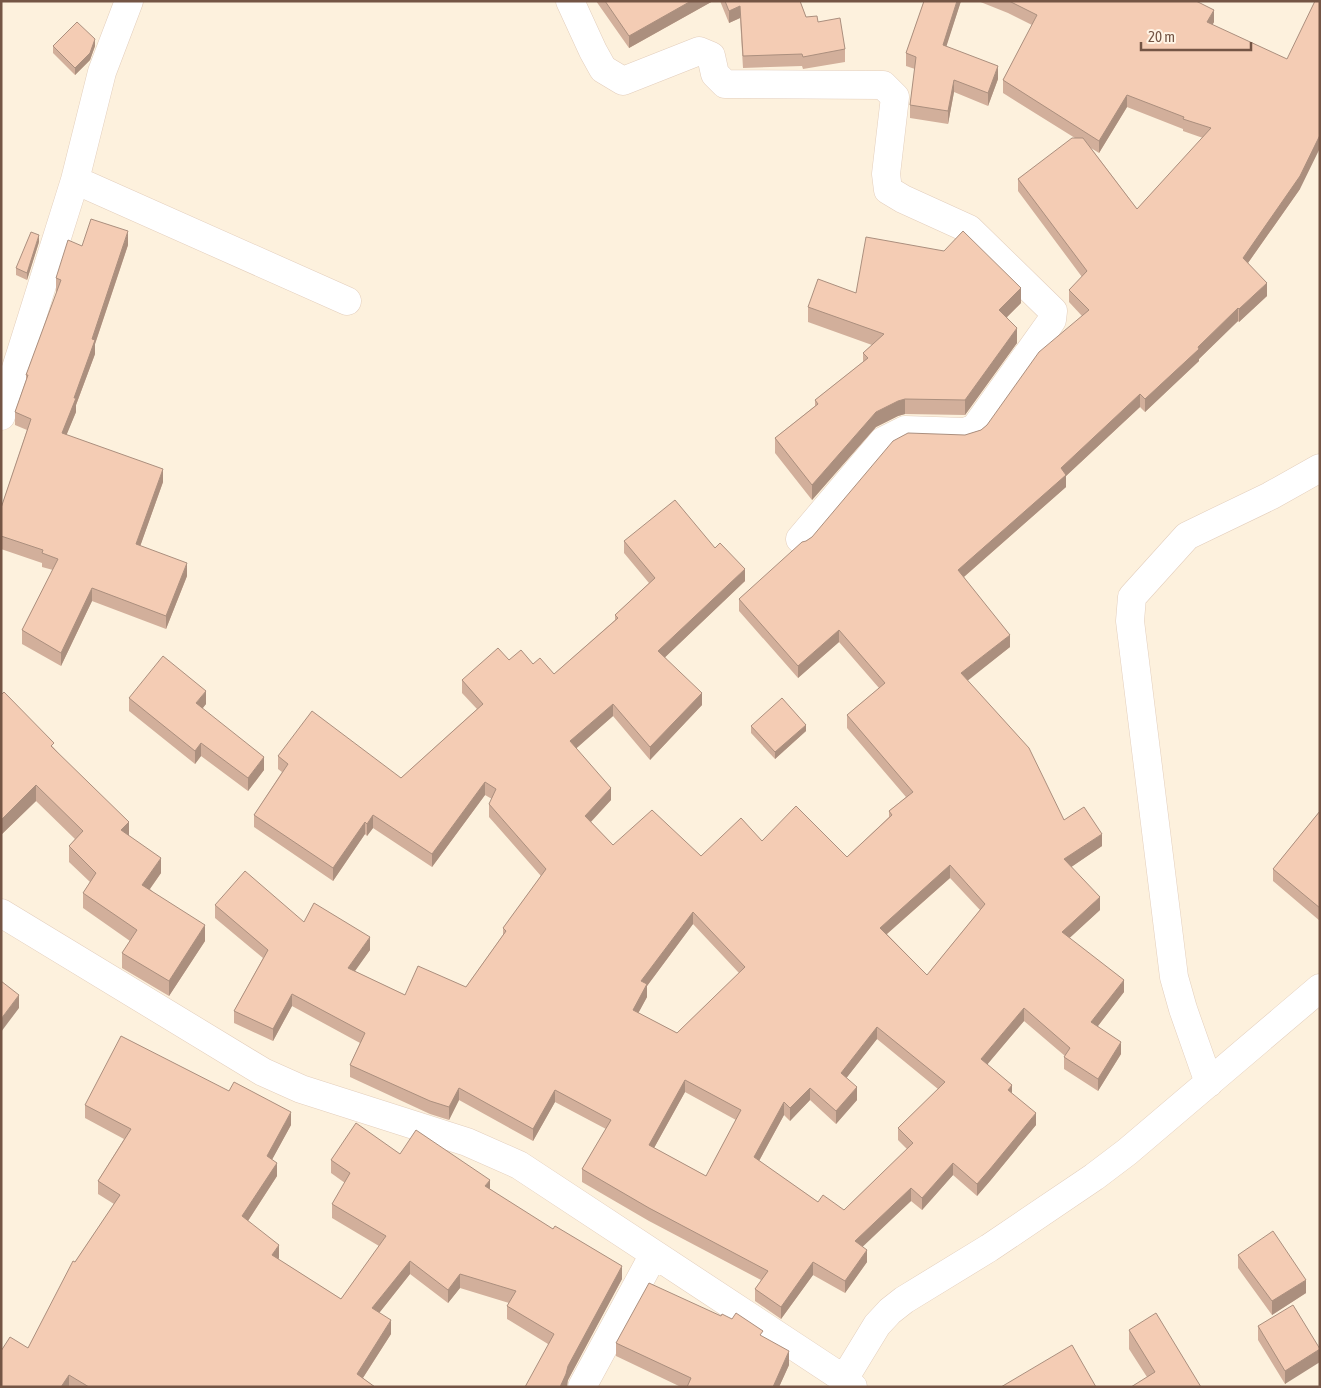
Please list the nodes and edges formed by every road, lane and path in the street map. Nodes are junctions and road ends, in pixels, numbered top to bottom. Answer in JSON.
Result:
{"nodes":[{"id":1,"x":129,"y":1,"type":"edge"},
{"id":2,"x":570,"y":1,"type":"edge"},
{"id":3,"x":74,"y":180,"type":"junction"},
{"id":4,"x":347,"y":301,"type":"dead end"},
{"id":5,"x":9,"y":364,"type":"edge"},
{"id":6,"x":1,"y":416,"type":"edge"},
{"id":7,"x":1320,"y":468,"type":"edge"},
{"id":8,"x":800,"y":539,"type":"dead end"},
{"id":9,"x":1,"y":913,"type":"edge"},
{"id":10,"x":1318,"y":997,"type":"edge"},
{"id":11,"x":1209,"y":1083,"type":"junction"},
{"id":12,"x":654,"y":1254,"type":"junction"},
{"id":13,"x":849,"y":1383,"type":"edge"},
{"id":14,"x":582,"y":1387,"type":"edge"}],
"edges":[{"from":1,"to":3,"type":"street"},
{"from":2,"to":8,"type":"street"},
{"from":3,"to":4,"type":"street"},
{"from":3,"to":5,"type":"street"},
{"from":5,"to":6,"type":"street"},
{"from":7,"to":11,"type":"street"},
{"from":9,"to":12,"type":"street"},
{"from":10,"to":11,"type":"street"},
{"from":11,"to":13,"type":"street"},
{"from":12,"to":13,"type":"street"},
{"from":12,"to":14,"type":"street"}]}
